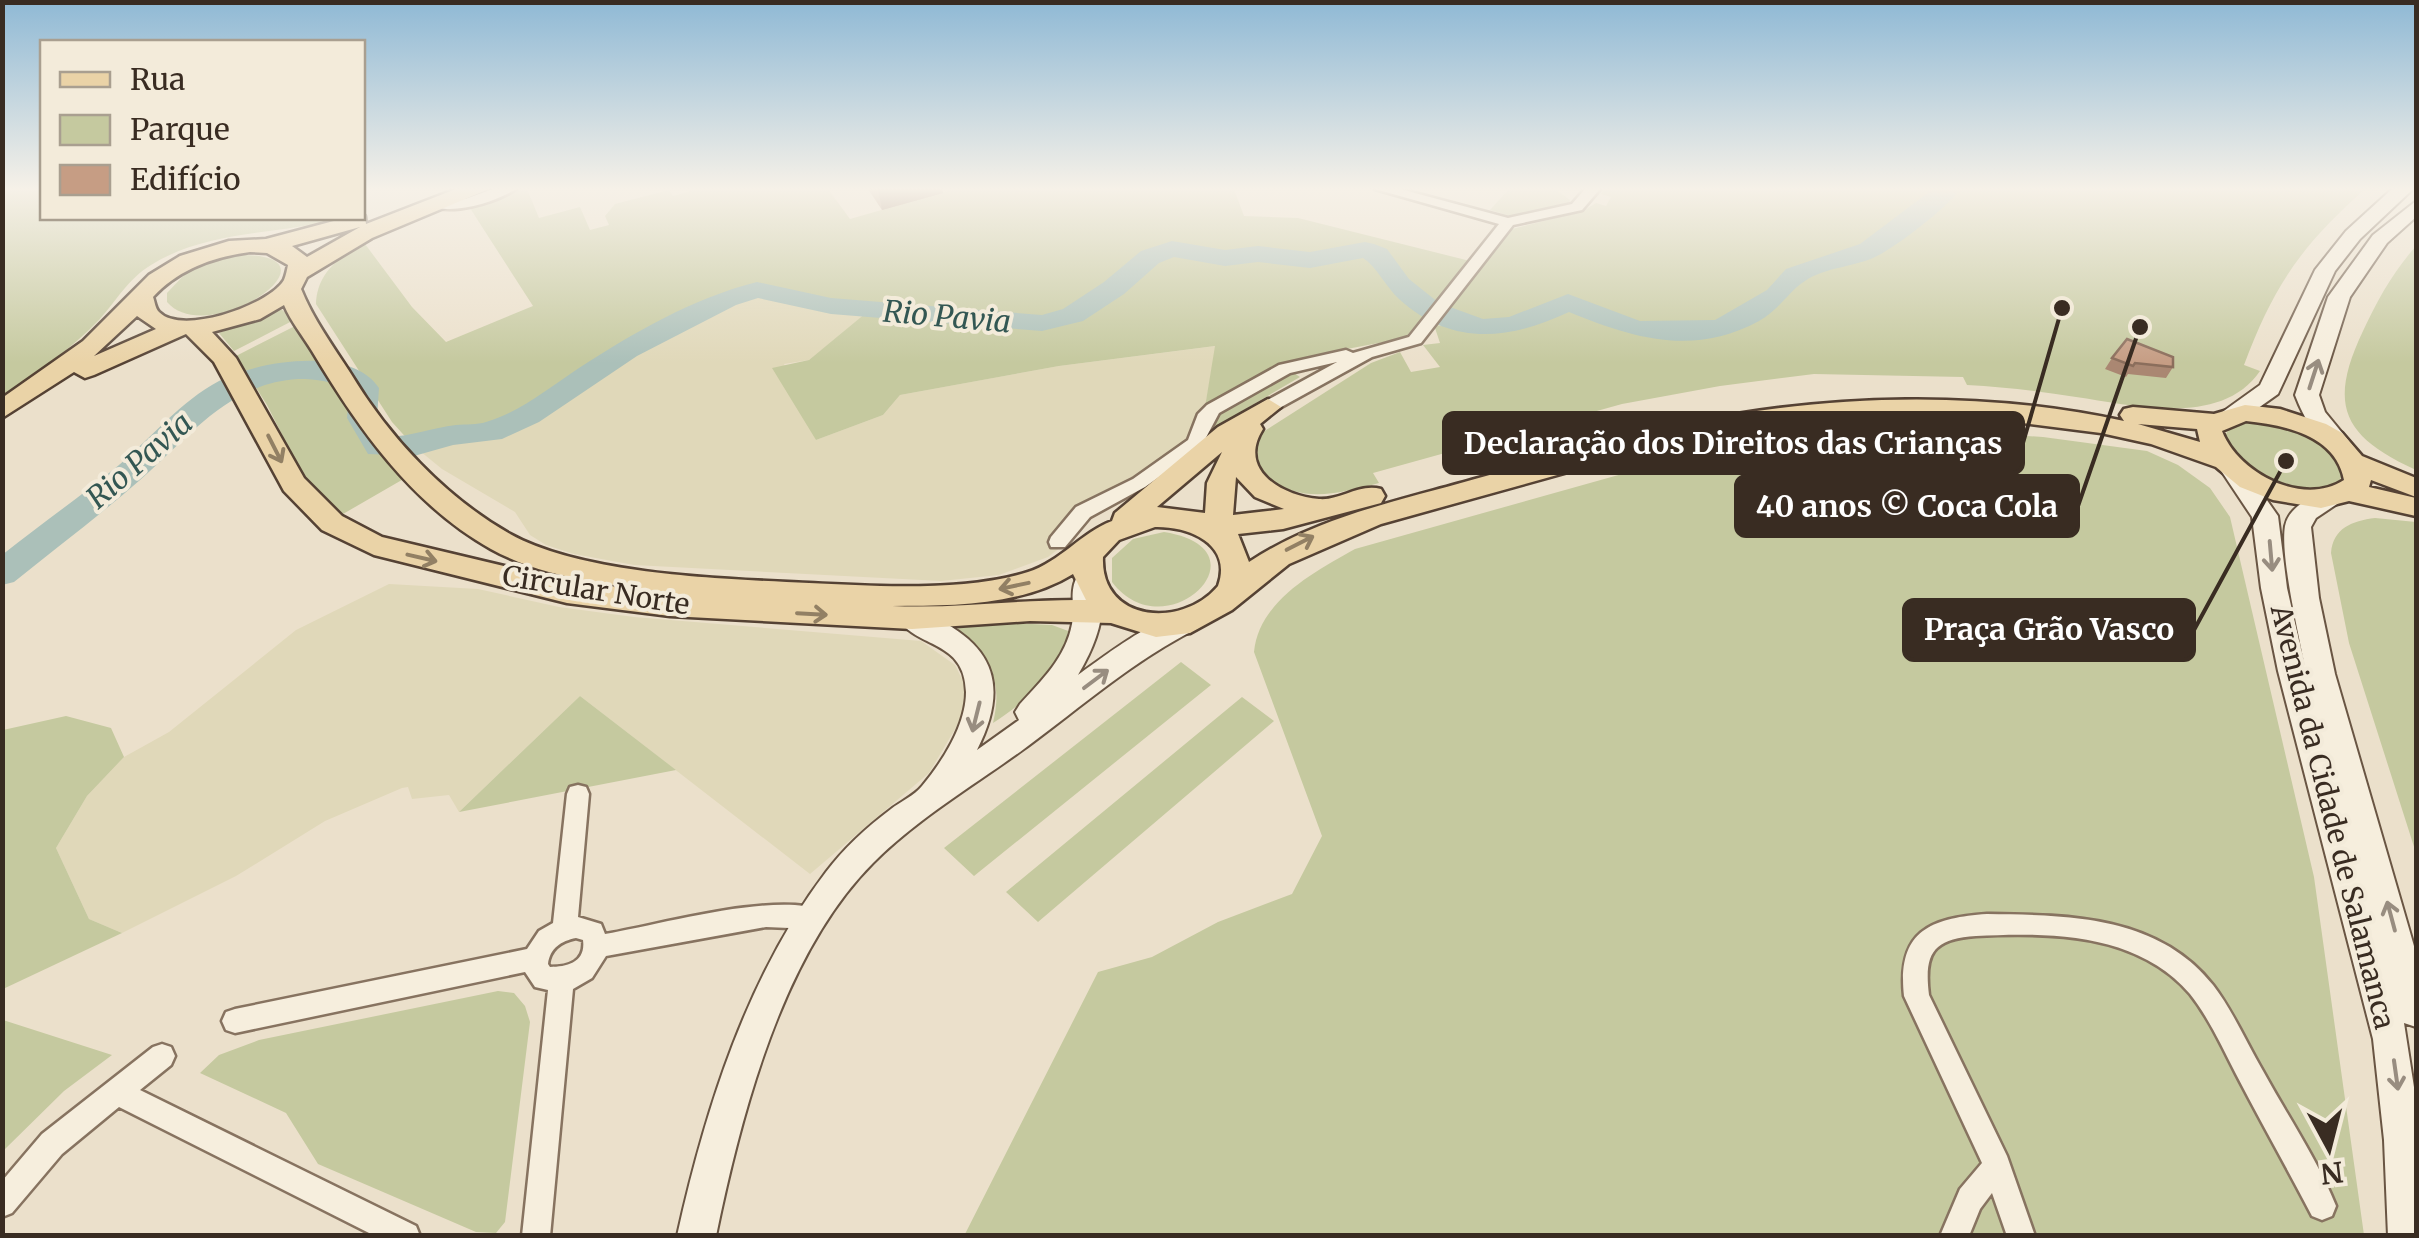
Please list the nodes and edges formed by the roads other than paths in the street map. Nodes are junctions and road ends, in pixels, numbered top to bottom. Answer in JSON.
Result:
{"nodes":[{"id":1,"x":242,"y":247,"type":"edge"},
{"id":2,"x":270,"y":247,"type":"edge"},
{"id":3,"x":335,"y":247,"type":"edge"},
{"id":4,"x":1488,"y":247,"type":"edge"},
{"id":5,"x":2343,"y":247,"type":"edge"},
{"id":6,"x":2375,"y":247,"type":"edge"},
{"id":7,"x":296,"y":280,"type":"junction"},
{"id":8,"x":142,"y":299,"type":"junction"},
{"id":9,"x":187,"y":327,"type":"junction"},
{"id":10,"x":1377,"y":348,"type":"junction"},
{"id":11,"x":1301,"y":365,"type":"junction"},
{"id":12,"x":1313,"y":382,"type":"junction"},
{"id":13,"x":1268,"y":408,"type":"junction"},
{"id":14,"x":2,"y":412,"type":"edge"},
{"id":15,"x":2222,"y":420,"type":"junction"},
{"id":16,"x":1241,"y":442,"type":"junction"},
{"id":17,"x":2351,"y":459,"type":"junction"},
{"id":18,"x":2227,"y":465,"type":"junction"},
{"id":19,"x":2416,"y":488,"type":"edge"},
{"id":20,"x":2341,"y":495,"type":"junction"},
{"id":21,"x":2416,"y":506,"type":"edge"},
{"id":22,"x":1323,"y":510,"type":"junction"},
{"id":23,"x":1214,"y":530,"type":"junction"},
{"id":24,"x":1107,"y":534,"type":"junction"},
{"id":25,"x":1058,"y":542,"type":"dead end"},
{"id":26,"x":1222,"y":601,"type":"junction"},
{"id":27,"x":1100,"y":611,"type":"junction"},
{"id":28,"x":912,"y":618,"type":"junction"},
{"id":29,"x":1188,"y":620,"type":"junction"},
{"id":30,"x":990,"y":758,"type":"junction"},
{"id":31,"x":578,"y":794,"type":"dead end"},
{"id":32,"x":924,"y":804,"type":"junction"},
{"id":33,"x":813,"y":918,"type":"junction"},
{"id":34,"x":566,"y":928,"type":"junction"},
{"id":35,"x":598,"y":948,"type":"junction"},
{"id":36,"x":535,"y":959,"type":"junction"},
{"id":37,"x":561,"y":981,"type":"junction"},
{"id":38,"x":2416,"y":1011,"type":"edge"},
{"id":39,"x":235,"y":1022,"type":"dead end"},
{"id":40,"x":162,"y":1056,"type":"dead end"},
{"id":41,"x":119,"y":1093,"type":"junction"},
{"id":42,"x":1997,"y":1166,"type":"junction"},
{"id":43,"x":2,"y":1203,"type":"edge"},
{"id":44,"x":2322,"y":1206,"type":"dead end"},
{"id":45,"x":406,"y":1236,"type":"edge"},
{"id":46,"x":536,"y":1236,"type":"edge"},
{"id":47,"x":696,"y":1236,"type":"edge"},
{"id":48,"x":1954,"y":1236,"type":"edge"},
{"id":49,"x":2021,"y":1236,"type":"edge"},
{"id":50,"x":2408,"y":1236,"type":"edge"}],
"edges":[{"from":1,"to":8,"type":"main road"},
{"from":2,"to":7,"type":"main road"},
{"from":3,"to":7,"type":"main road"},
{"from":4,"to":10,"type":"street"},
{"from":5,"to":15,"type":"street"},
{"from":17,"to":6,"type":"street","one_way":true},
{"from":7,"to":9,"type":"main road"},
{"from":24,"to":7,"type":"main road","name":"Circular Norte","one_way":true},
{"from":8,"to":9,"type":"main road","name":"Circular Norte"},
{"from":8,"to":14,"type":"main road"},
{"from":9,"to":14,"type":"main road"},
{"from":9,"to":28,"type":"main road","name":"Circular Norte","one_way":true},
{"from":10,"to":11,"type":"street"},
{"from":10,"to":12,"type":"street"},
{"from":11,"to":12,"type":"street"},
{"from":11,"to":25,"type":"street"},
{"from":12,"to":13,"type":"street"},
{"from":13,"to":16,"type":"main road"},
{"from":13,"to":24,"type":"main road","name":"Circular Norte"},
{"from":15,"to":17,"type":"main road"},
{"from":15,"to":18,"type":"main road"},
{"from":15,"to":22,"type":"main road"},
{"from":16,"to":22,"type":"main road"},
{"from":16,"to":23,"type":"main road"},
{"from":17,"to":19,"type":"main road"},
{"from":17,"to":20,"type":"main road"},
{"from":18,"to":20,"type":"main road"},
{"from":26,"to":18,"type":"main road","one_way":true},
{"from":18,"to":50,"type":"street","name":"Avenida da Cidade de Salamanca","one_way":true},
{"from":20,"to":21,"type":"main road"},
{"from":38,"to":20,"type":"street","name":"Avenida da Cidade de Salamanca","one_way":true},
{"from":22,"to":23,"type":"main road"},
{"from":23,"to":24,"type":"main road"},
{"from":23,"to":26,"type":"main road"},
{"from":24,"to":27,"type":"main road"},
{"from":26,"to":29,"type":"main road"},
{"from":27,"to":28,"type":"main road","name":"Circular Norte"},
{"from":27,"to":29,"type":"main road"},
{"from":27,"to":30,"type":"street"},
{"from":28,"to":32,"type":"street","one_way":true},
{"from":30,"to":29,"type":"street","one_way":true},
{"from":30,"to":32,"type":"street"},
{"from":31,"to":34,"type":"street"},
{"from":32,"to":33,"type":"street"},
{"from":33,"to":35,"type":"street"},
{"from":33,"to":47,"type":"street"},
{"from":34,"to":35,"type":"street"},
{"from":34,"to":36,"type":"street"},
{"from":35,"to":37,"type":"street"},
{"from":36,"to":37,"type":"street"},
{"from":36,"to":39,"type":"street"},
{"from":37,"to":46,"type":"street"},
{"from":40,"to":41,"type":"street"},
{"from":41,"to":43,"type":"street"},
{"from":41,"to":45,"type":"street"},
{"from":42,"to":44,"type":"street"},
{"from":42,"to":48,"type":"street"},
{"from":42,"to":49,"type":"street"}]}
